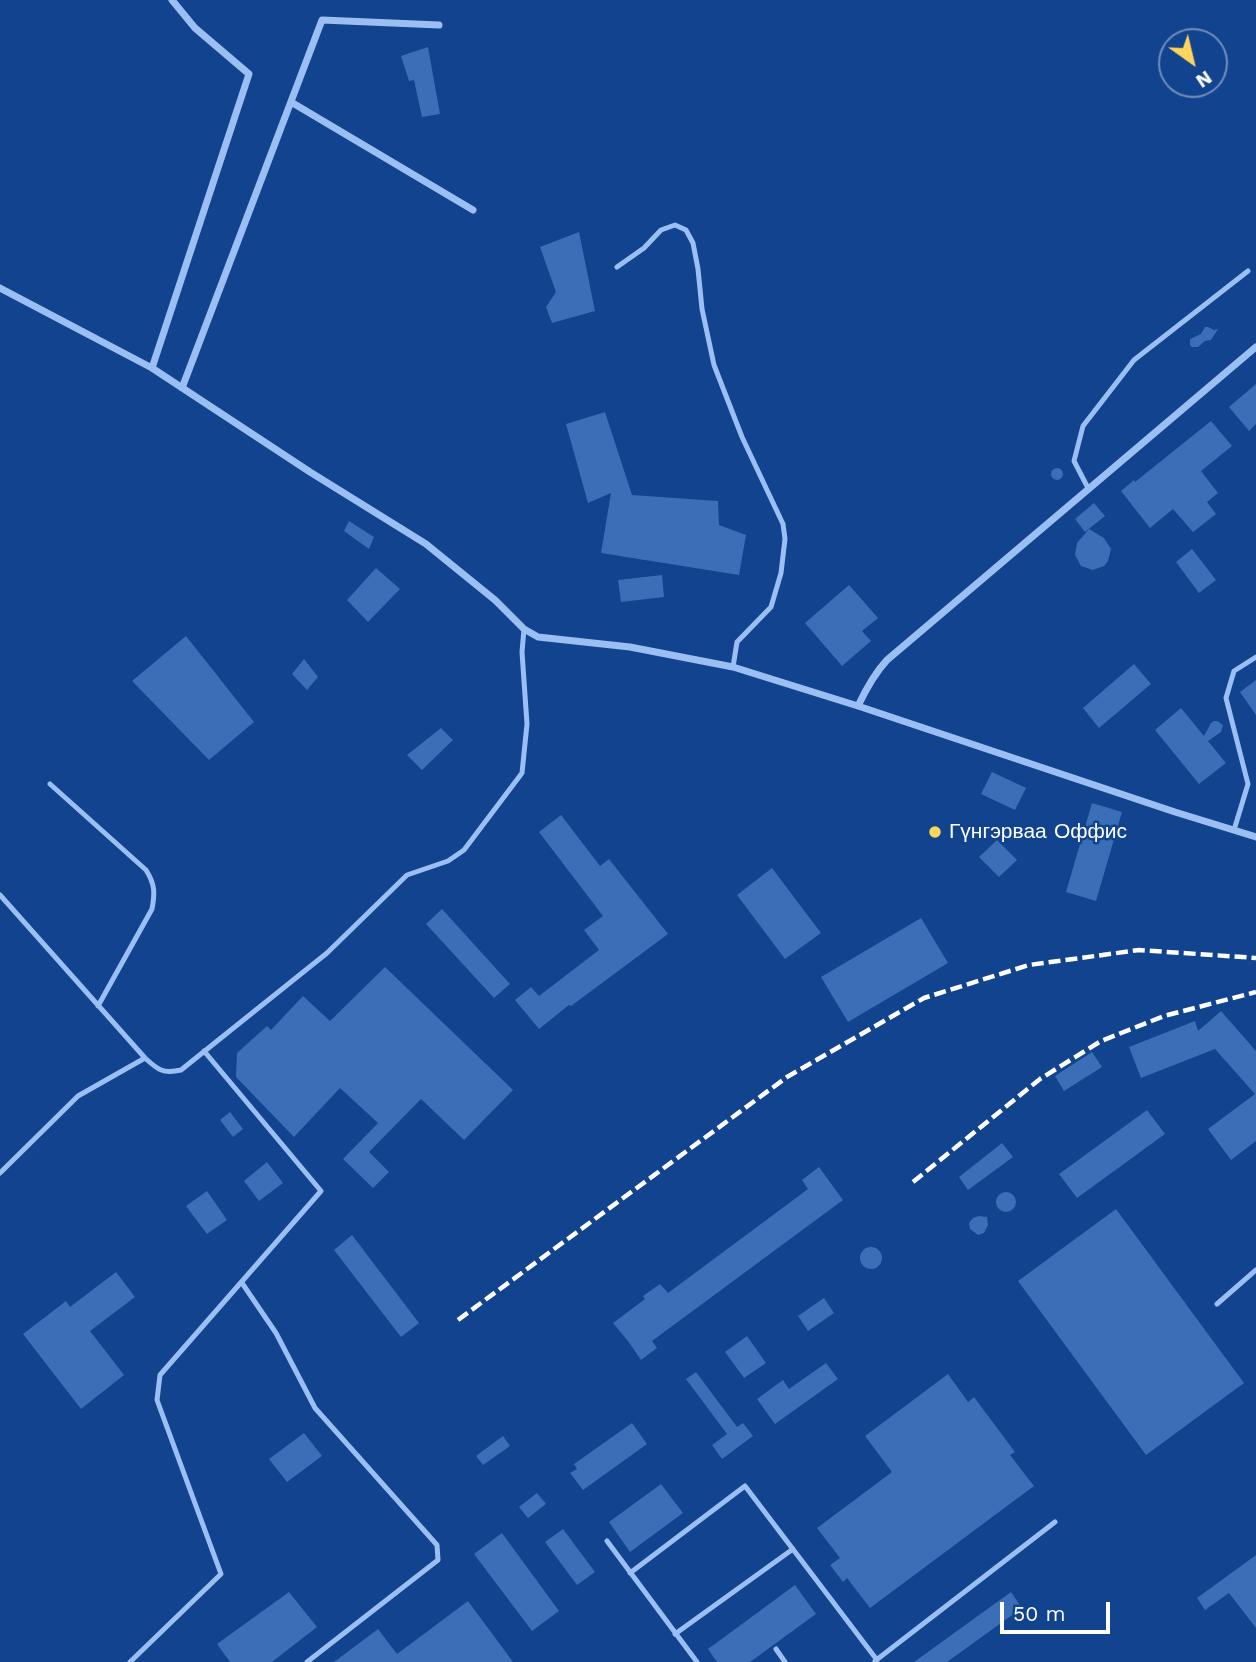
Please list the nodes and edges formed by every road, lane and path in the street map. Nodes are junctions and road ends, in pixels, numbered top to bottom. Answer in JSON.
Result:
{"nodes":[{"id":1,"x":172,"y":0,"type":"edge"},
{"id":2,"x":439,"y":25,"type":"dead end"},
{"id":3,"x":291,"y":102,"type":"junction"},
{"id":4,"x":473,"y":210,"type":"dead end"},
{"id":5,"x":617,"y":267,"type":"dead end"},
{"id":6,"x":1248,"y":271,"type":"dead end"},
{"id":7,"x":0,"y":288,"type":"edge"},
{"id":8,"x":1256,"y":347,"type":"edge"},
{"id":9,"x":152,"y":368,"type":"junction"},
{"id":10,"x":182,"y":388,"type":"junction"},
{"id":11,"x":1088,"y":488,"type":"junction"},
{"id":12,"x":524,"y":629,"type":"junction"},
{"id":13,"x":1256,"y":657,"type":"edge"},
{"id":14,"x":733,"y":667,"type":"junction"},
{"id":15,"x":858,"y":706,"type":"junction"},
{"id":16,"x":50,"y":784,"type":"dead end"},
{"id":17,"x":1234,"y":830,"type":"junction"},
{"id":18,"x":1256,"y":837,"type":"edge"},
{"id":19,"x":0,"y":895,"type":"edge"},
{"id":20,"x":98,"y":1006,"type":"junction"},
{"id":21,"x":204,"y":1051,"type":"junction"},
{"id":22,"x":145,"y":1058,"type":"junction"},
{"id":23,"x":0,"y":1172,"type":"edge"},
{"id":24,"x":1256,"y":1270,"type":"edge"},
{"id":25,"x":242,"y":1283,"type":"junction"},
{"id":26,"x":1217,"y":1304,"type":"dead end"},
{"id":27,"x":1055,"y":1522,"type":"dead end"},
{"id":28,"x":607,"y":1541,"type":"dead end"},
{"id":29,"x":793,"y":1549,"type":"junction"},
{"id":30,"x":630,"y":1573,"type":"junction"},
{"id":31,"x":676,"y":1634,"type":"junction"},
{"id":32,"x":776,"y":1649,"type":"dead end"},
{"id":33,"x":875,"y":1661,"type":"edge"},
{"id":34,"x":130,"y":1662,"type":"edge"},
{"id":35,"x":307,"y":1662,"type":"edge"},
{"id":36,"x":696,"y":1662,"type":"edge"},
{"id":37,"x":785,"y":1662,"type":"edge"}],
"edges":[{"from":1,"to":9,"type":"street"},
{"from":2,"to":3,"type":"street"},
{"from":3,"to":4,"type":"street"},
{"from":3,"to":10,"type":"street"},
{"from":5,"to":14,"type":"lane"},
{"from":6,"to":11,"type":"lane"},
{"from":7,"to":9,"type":"street"},
{"from":8,"to":11,"type":"street"},
{"from":9,"to":10,"type":"street"},
{"from":10,"to":12,"type":"street"},
{"from":11,"to":15,"type":"street"},
{"from":12,"to":14,"type":"street"},
{"from":12,"to":21,"type":"lane"},
{"from":13,"to":17,"type":"lane"},
{"from":14,"to":15,"type":"street"},
{"from":15,"to":17,"type":"street"},
{"from":16,"to":20,"type":"lane"},
{"from":17,"to":18,"type":"street"},
{"from":19,"to":20,"type":"lane"},
{"from":20,"to":22,"type":"lane"},
{"from":21,"to":22,"type":"lane"},
{"from":21,"to":25,"type":"lane"},
{"from":22,"to":23,"type":"lane"},
{"from":24,"to":26,"type":"lane"},
{"from":25,"to":34,"type":"lane"},
{"from":25,"to":35,"type":"lane"},
{"from":27,"to":33,"type":"lane"},
{"from":28,"to":30,"type":"lane"},
{"from":29,"to":30,"type":"lane"},
{"from":29,"to":31,"type":"lane"},
{"from":29,"to":33,"type":"lane"},
{"from":30,"to":31,"type":"lane"},
{"from":31,"to":36,"type":"lane"},
{"from":32,"to":37,"type":"lane"}]}
